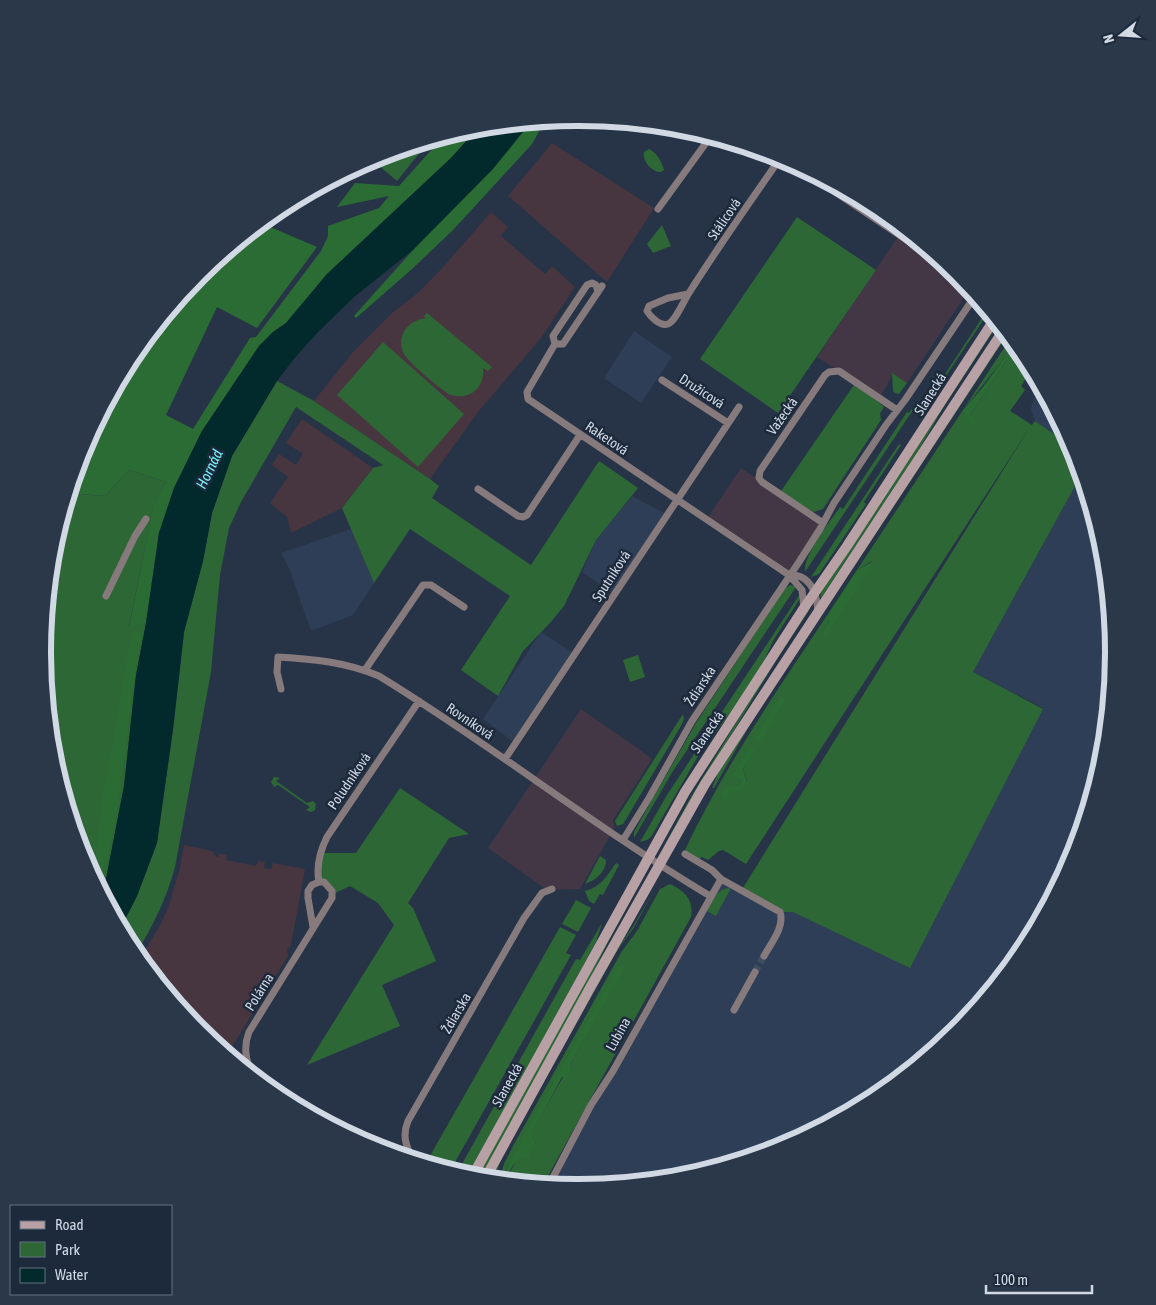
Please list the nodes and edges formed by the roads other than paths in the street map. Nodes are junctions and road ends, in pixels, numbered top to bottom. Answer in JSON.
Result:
{"nodes":[{"id":1,"x":707,"y":142,"type":"edge"},
{"id":2,"x":776,"y":165,"type":"edge"},
{"id":3,"x":855,"y":205,"type":"edge"},
{"id":4,"x":658,"y":209,"type":"dead end"},
{"id":5,"x":881,"y":222,"type":"edge"},
{"id":6,"x":688,"y":294,"type":"junction"},
{"id":7,"x":971,"y":302,"type":"edge"},
{"id":8,"x":991,"y":325,"type":"edge"},
{"id":9,"x":999,"y":337,"type":"edge"},
{"id":10,"x":555,"y":344,"type":"junction"},
{"id":11,"x":662,"y":380,"type":"dead end"},
{"id":12,"x":739,"y":407,"type":"dead end"},
{"id":13,"x":897,"y":410,"type":"junction"},
{"id":14,"x":728,"y":423,"type":"junction"},
{"id":15,"x":580,"y":435,"type":"junction"},
{"id":16,"x":478,"y":489,"type":"dead end"},
{"id":17,"x":676,"y":500,"type":"junction"},
{"id":18,"x":146,"y":519,"type":"dead end"},
{"id":19,"x":823,"y":523,"type":"junction"},
{"id":20,"x":799,"y":562,"type":"junction"},
{"id":21,"x":789,"y":575,"type":"junction"},
{"id":22,"x":827,"y":575,"type":"junction"},
{"id":23,"x":805,"y":578,"type":"junction"},
{"id":24,"x":815,"y":592,"type":"junction"},
{"id":25,"x":106,"y":596,"type":"dead end"},
{"id":26,"x":464,"y":607,"type":"dead end"},
{"id":27,"x":804,"y":608,"type":"junction"},
{"id":28,"x":818,"y":612,"type":"junction"},
{"id":29,"x":365,"y":670,"type":"junction"},
{"id":30,"x":281,"y":689,"type":"dead end"},
{"id":31,"x":419,"y":701,"type":"junction"},
{"id":32,"x":505,"y":758,"type":"junction"},
{"id":33,"x":623,"y":840,"type":"junction"},
{"id":34,"x":684,"y":854,"type":"dead end"},
{"id":35,"x":648,"y":856,"type":"junction"},
{"id":36,"x":660,"y":864,"type":"junction"},
{"id":37,"x":721,"y":879,"type":"junction"},
{"id":38,"x":319,"y":882,"type":"junction"},
{"id":39,"x":552,"y":889,"type":"dead end"},
{"id":40,"x":710,"y":896,"type":"junction"},
{"id":41,"x":313,"y":927,"type":"junction"},
{"id":42,"x":764,"y":956,"type":"tunnel mouth"},
{"id":43,"x":755,"y":972,"type":"tunnel mouth"},
{"id":44,"x":734,"y":1010,"type":"dead end"},
{"id":45,"x":248,"y":1062,"type":"edge"},
{"id":46,"x":409,"y":1151,"type":"edge"},
{"id":47,"x":476,"y":1169,"type":"edge"},
{"id":48,"x":489,"y":1171,"type":"edge"},
{"id":49,"x":553,"y":1178,"type":"edge"}],
"edges":[{"from":1,"to":4,"type":"street"},
{"from":2,"to":6,"type":"street","name":"Stálicová"},
{"from":3,"to":5,"type":"street"},
{"from":6,"to":6,"type":"street","name":"Stálicová"},
{"from":7,"to":13,"type":"street"},
{"from":8,"to":22,"type":"main road","name":"Slanecká"},
{"from":9,"to":28,"type":"main road","name":"Slanecká"},
{"from":10,"to":10,"type":"street","name":"Raketová"},
{"from":10,"to":15,"type":"street","name":"Raketová"},
{"from":11,"to":14,"type":"street","name":"Družicová"},
{"from":12,"to":14,"type":"street","name":"Sputniková"},
{"from":13,"to":19,"type":"street"},
{"from":13,"to":19,"type":"street","name":"Važecká"},
{"from":14,"to":17,"type":"street","name":"Sputniková"},
{"from":15,"to":16,"type":"street"},
{"from":15,"to":17,"type":"street","name":"Raketová"},
{"from":17,"to":21,"type":"street","name":"Raketová"},
{"from":17,"to":32,"type":"street","name":"Sputniková"},
{"from":18,"to":25,"type":"street"},
{"from":19,"to":20,"type":"street"},
{"from":20,"to":21,"type":"street"},
{"from":20,"to":23,"type":"street"},
{"from":21,"to":23,"type":"street","name":"Raketová"},
{"from":21,"to":27,"type":"street","name":"Raketová"},
{"from":21,"to":33,"type":"street","name":"Ždiarska"},
{"from":22,"to":23,"type":"street","name":"Raketová"},
{"from":22,"to":24,"type":"main road","name":"Slanecká"},
{"from":23,"to":24,"type":"street"},
{"from":24,"to":27,"type":"main road","name":"Slanecká"},
{"from":24,"to":28,"type":"street"},
{"from":26,"to":29,"type":"street"},
{"from":27,"to":35,"type":"main road","name":"Slanecká"},
{"from":28,"to":36,"type":"main road","name":"Slanecká"},
{"from":29,"to":30,"type":"street","name":"Rovníková"},
{"from":29,"to":31,"type":"street","name":"Rovníková"},
{"from":31,"to":32,"type":"street","name":"Rovníková"},
{"from":31,"to":38,"type":"street","name":"Poludníková"},
{"from":32,"to":33,"type":"street","name":"Rovníková"},
{"from":33,"to":35,"type":"street","name":"Rovníková"},
{"from":34,"to":37,"type":"street"},
{"from":35,"to":36,"type":"street","name":"Rovníková"},
{"from":35,"to":47,"type":"main road","name":"Slanecká"},
{"from":36,"to":40,"type":"street"},
{"from":36,"to":48,"type":"main road","name":"Slanecká"},
{"from":37,"to":40,"type":"street","name":"Lubina"},
{"from":37,"to":42,"type":"street"},
{"from":38,"to":41,"type":"street"},
{"from":38,"to":41,"type":"street","name":"Polárna"},
{"from":39,"to":46,"type":"street","name":"Ždiarska"},
{"from":40,"to":49,"type":"street","name":"Lubina"},
{"from":41,"to":45,"type":"street","name":"Polárna"},
{"from":43,"to":44,"type":"street"}]}
